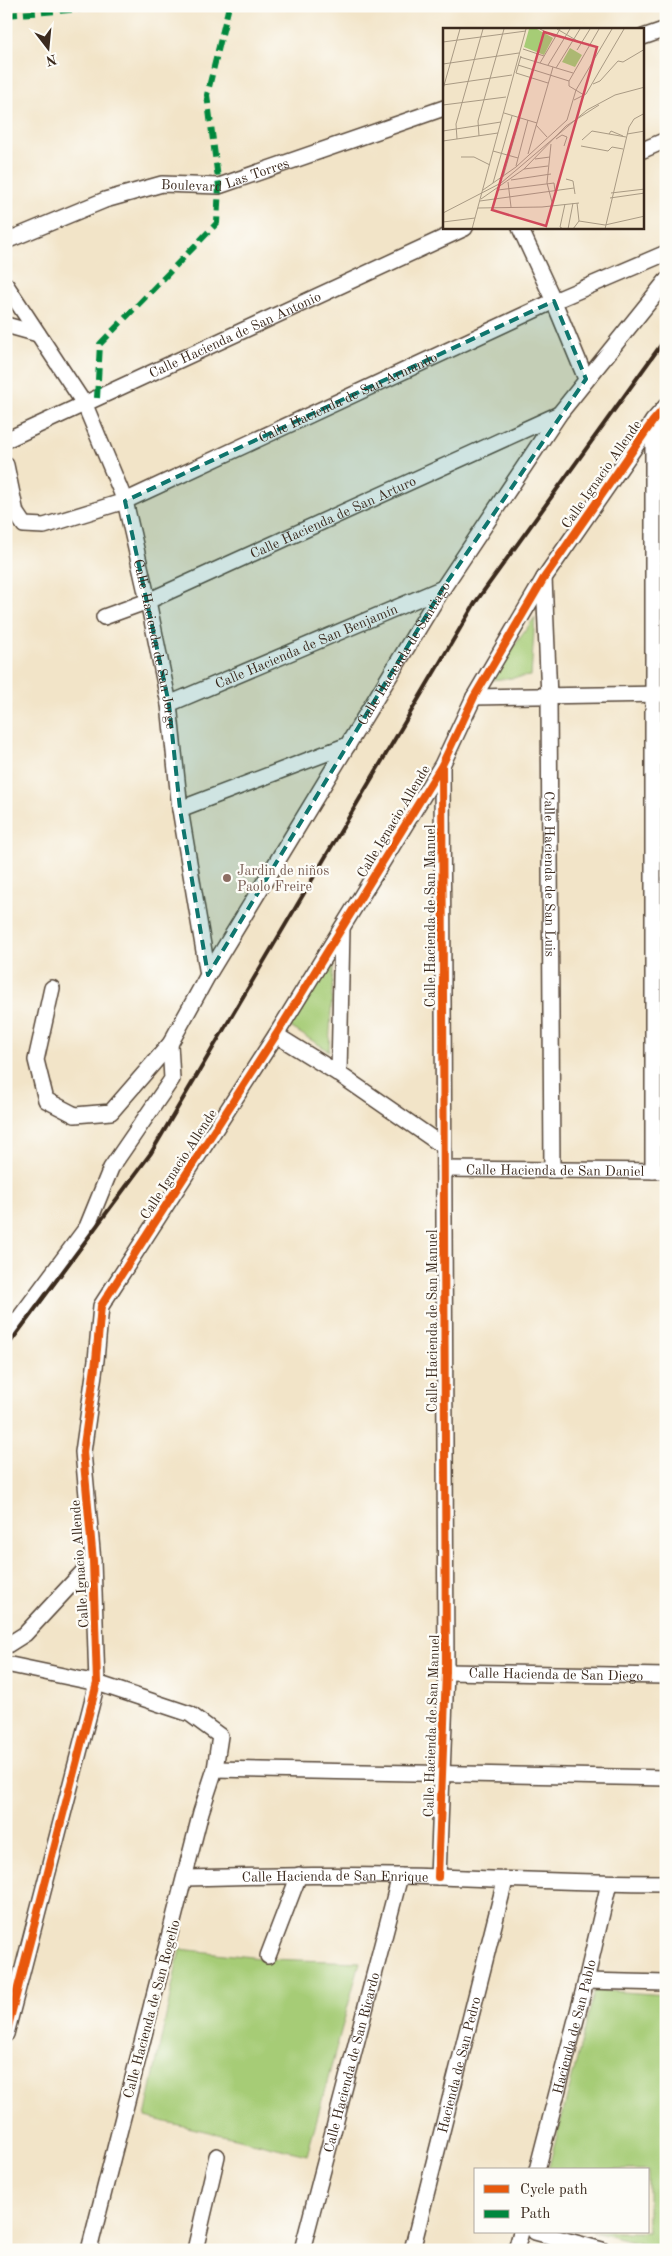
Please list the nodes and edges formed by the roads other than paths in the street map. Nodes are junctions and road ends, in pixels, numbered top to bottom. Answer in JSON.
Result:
{"nodes":[{"id":1,"x":666,"y":29,"type":"edge"},
{"id":2,"x":644,"y":37,"type":"edge"},
{"id":3,"x":443,"y":108,"type":"edge"},
{"id":4,"x":666,"y":140,"type":"edge"},
{"id":5,"x":644,"y":150,"type":"edge"},
{"id":6,"x":463,"y":229,"type":"edge"},
{"id":7,"x":520,"y":229,"type":"edge"},
{"id":8,"x":6,"y":241,"type":"edge"},
{"id":9,"x":666,"y":253,"type":"edge"},
{"id":10,"x":666,"y":282,"type":"edge"},
{"id":11,"x":6,"y":285,"type":"edge"},
{"id":12,"x":554,"y":301,"type":"junction"},
{"id":13,"x":6,"y":325,"type":"edge"},
{"id":14,"x":38,"y":334,"type":"junction"},
{"id":15,"x":586,"y":380,"type":"junction"},
{"id":16,"x":85,"y":405,"type":"junction"},
{"id":17,"x":666,"y":406,"type":"edge"},
{"id":18,"x":560,"y":413,"type":"junction"},
{"id":19,"x":653,"y":421,"type":"junction"},
{"id":20,"x":6,"y":440,"type":"edge"},
{"id":21,"x":6,"y":465,"type":"edge"},
{"id":22,"x":125,"y":501,"type":"junction"},
{"id":23,"x":544,"y":578,"type":"junction"},
{"id":24,"x":443,"y":588,"type":"junction"},
{"id":25,"x":148,"y":601,"type":"junction"},
{"id":26,"x":104,"y":617,"type":"dead end"},
{"id":27,"x":660,"y":694,"type":"edge"},
{"id":28,"x":474,"y":697,"type":"junction"},
{"id":29,"x":549,"y":697,"type":"junction"},
{"id":30,"x":168,"y":704,"type":"junction"},
{"id":31,"x":348,"y":745,"type":"junction"},
{"id":32,"x":442,"y":765,"type":"junction"},
{"id":33,"x":180,"y":809,"type":"junction"},
{"id":34,"x":342,"y":928,"type":"junction"},
{"id":35,"x":208,"y":975,"type":"junction"},
{"id":36,"x":52,"y":988,"type":"dead end"},
{"id":37,"x":276,"y":1035,"type":"junction"},
{"id":38,"x":170,"y":1044,"type":"junction"},
{"id":39,"x":339,"y":1074,"type":"junction"},
{"id":40,"x":443,"y":1146,"type":"junction"},
{"id":41,"x":444,"y":1169,"type":"junction"},
{"id":42,"x":552,"y":1170,"type":"junction"},
{"id":43,"x":660,"y":1171,"type":"edge"},
{"id":44,"x":7,"y":1334,"type":"edge"},
{"id":45,"x":93,"y":1561,"type":"junction"},
{"id":46,"x":6,"y":1646,"type":"edge"},
{"id":47,"x":6,"y":1664,"type":"edge"},
{"id":48,"x":446,"y":1672,"type":"junction"},
{"id":49,"x":666,"y":1676,"type":"edge"},
{"id":50,"x":97,"y":1683,"type":"junction"},
{"id":51,"x":215,"y":1769,"type":"junction"},
{"id":52,"x":443,"y":1773,"type":"junction"},
{"id":53,"x":666,"y":1778,"type":"edge"},
{"id":54,"x":299,"y":1875,"type":"junction"},
{"id":55,"x":400,"y":1876,"type":"junction"},
{"id":56,"x":438,"y":1877,"type":"junction"},
{"id":57,"x":185,"y":1878,"type":"junction"},
{"id":58,"x":505,"y":1880,"type":"junction"},
{"id":59,"x":609,"y":1883,"type":"junction"},
{"id":60,"x":666,"y":1883,"type":"edge"},
{"id":61,"x":268,"y":1956,"type":"dead end"},
{"id":62,"x":586,"y":1981,"type":"junction"},
{"id":63,"x":666,"y":1984,"type":"edge"},
{"id":64,"x":6,"y":2034,"type":"edge"},
{"id":65,"x":217,"y":2156,"type":"dead end"},
{"id":66,"x":538,"y":2168,"type":"edge"},
{"id":67,"x":520,"y":2234,"type":"edge"},
{"id":68,"x":542,"y":2234,"type":"edge"},
{"id":69,"x":200,"y":2249,"type":"edge"},
{"id":70,"x":89,"y":2250,"type":"edge"},
{"id":71,"x":302,"y":2250,"type":"edge"},
{"id":72,"x":412,"y":2250,"type":"edge"},
{"id":73,"x":516,"y":2250,"type":"edge"},
{"id":74,"x":602,"y":2250,"type":"edge"}],
"edges":[{"from":1,"to":2,"type":"street"},
{"from":3,"to":8,"type":"street","name":"Boulevard Las Torres"},
{"from":4,"to":5,"type":"street"},
{"from":6,"to":16,"type":"street","name":"Calle Hacienda de San Antonio"},
{"from":7,"to":12,"type":"street"},
{"from":9,"to":12,"type":"street","name":"Calle Hacienda de San Armando"},
{"from":10,"to":15,"type":"street","name":"Calle Hacienda de Santiago"},
{"from":11,"to":14,"type":"street","name":"Calle Hacienda de San Jorge"},
{"from":12,"to":15,"type":"street"},
{"from":12,"to":22,"type":"street","name":"Calle Hacienda de San Armando"},
{"from":13,"to":14,"type":"street"},
{"from":14,"to":16,"type":"street","name":"Calle Hacienda de San Jorge"},
{"from":15,"to":18,"type":"street","name":"Calle Hacienda de Santiago"},
{"from":16,"to":20,"type":"street","name":"Calle Hacienda de San Antonio"},
{"from":16,"to":22,"type":"street","name":"Calle Hacienda de San Jorge"},
{"from":17,"to":19,"type":"street","name":"Calle Ignacio Allende"},
{"from":18,"to":24,"type":"street","name":"Calle Hacienda de Santiago"},
{"from":18,"to":25,"type":"street","name":"Calle Hacienda de San Arturo"},
{"from":19,"to":23,"type":"street","name":"Calle Ignacio Allende"},
{"from":19,"to":27,"type":"street"},
{"from":21,"to":22,"type":"street","name":"Calle Hacienda de San Armando"},
{"from":22,"to":25,"type":"street","name":"Calle Hacienda de San Jorge"},
{"from":23,"to":28,"type":"street","name":"Calle Ignacio Allende"},
{"from":23,"to":29,"type":"street","name":"Calle Hacienda de San Luis"},
{"from":24,"to":30,"type":"street","name":"Calle Hacienda de San Benjamín"},
{"from":24,"to":31,"type":"street","name":"Calle Hacienda de Santiago"},
{"from":25,"to":26,"type":"street","name":"Calle Hacienda de San Arturo"},
{"from":25,"to":30,"type":"street","name":"Calle Hacienda de San Jorge"},
{"from":27,"to":29,"type":"street"},
{"from":27,"to":43,"type":"street"},
{"from":28,"to":29,"type":"street"},
{"from":28,"to":32,"type":"street","name":"Calle Ignacio Allende"},
{"from":29,"to":42,"type":"street","name":"Calle Hacienda de San Luis"},
{"from":30,"to":33,"type":"street","name":"Calle Hacienda de San Jorge"},
{"from":31,"to":33,"type":"street"},
{"from":31,"to":35,"type":"street","name":"Calle Hacienda de Santiago"},
{"from":32,"to":34,"type":"street","name":"Calle Ignacio Allende"},
{"from":32,"to":40,"type":"street","name":"Calle Hacienda de San Manuel"},
{"from":33,"to":35,"type":"street","name":"Calle Hacienda de San Jorge"},
{"from":34,"to":37,"type":"street","name":"Calle Ignacio Allende"},
{"from":34,"to":39,"type":"street"},
{"from":35,"to":38,"type":"street","name":"Calle Hacienda de Santiago"},
{"from":36,"to":38,"type":"street","name":"Calle Hacienda de Santiago"},
{"from":37,"to":39,"type":"street"},
{"from":37,"to":45,"type":"street","name":"Calle Ignacio Allende"},
{"from":38,"to":44,"type":"street"},
{"from":39,"to":40,"type":"street"},
{"from":40,"to":41,"type":"street","name":"Calle Hacienda de San Manuel"},
{"from":41,"to":42,"type":"street","name":"Calle Hacienda de San Daniel"},
{"from":41,"to":48,"type":"street","name":"Calle Hacienda de San Manuel"},
{"from":42,"to":43,"type":"street","name":"Calle Hacienda de San Daniel"},
{"from":45,"to":46,"type":"street"},
{"from":45,"to":50,"type":"street","name":"Calle Ignacio Allende"},
{"from":47,"to":50,"type":"street"},
{"from":48,"to":49,"type":"street","name":"Calle Hacienda de San Diego"},
{"from":48,"to":52,"type":"street","name":"Calle Hacienda de San Manuel"},
{"from":50,"to":51,"type":"street","name":"Calle Hacienda de San Rogelio"},
{"from":50,"to":64,"type":"street","name":"Calle Ignacio Allende"},
{"from":51,"to":52,"type":"street"},
{"from":51,"to":57,"type":"street","name":"Calle Hacienda de San Rogelio"},
{"from":52,"to":53,"type":"street"},
{"from":52,"to":56,"type":"street","name":"Calle Hacienda de San Manuel"},
{"from":54,"to":55,"type":"street","name":"Calle Hacienda de San Enrique"},
{"from":54,"to":57,"type":"street","name":"Calle Hacienda de San Enrique"},
{"from":54,"to":61,"type":"street"},
{"from":55,"to":56,"type":"street","name":"Calle Hacienda de San Enrique"},
{"from":55,"to":71,"type":"street","name":"Calle Hacienda de San Ricardo"},
{"from":56,"to":58,"type":"street","name":"Calle Hacienda de San Enrique"},
{"from":57,"to":70,"type":"street","name":"Calle Hacienda de San Rogelio"},
{"from":58,"to":59,"type":"street","name":"Calle Hacienda de San Enrique"},
{"from":58,"to":72,"type":"street","name":"Hacienda de San Pedro"},
{"from":59,"to":60,"type":"street","name":"Calle Hacienda de San Enrique"},
{"from":59,"to":62,"type":"street","name":"Hacienda de San Pablo"},
{"from":62,"to":63,"type":"street"},
{"from":62,"to":66,"type":"street","name":"Hacienda de San Pablo"},
{"from":65,"to":69,"type":"street"},
{"from":67,"to":73,"type":"street"},
{"from":68,"to":74,"type":"street"}]}
